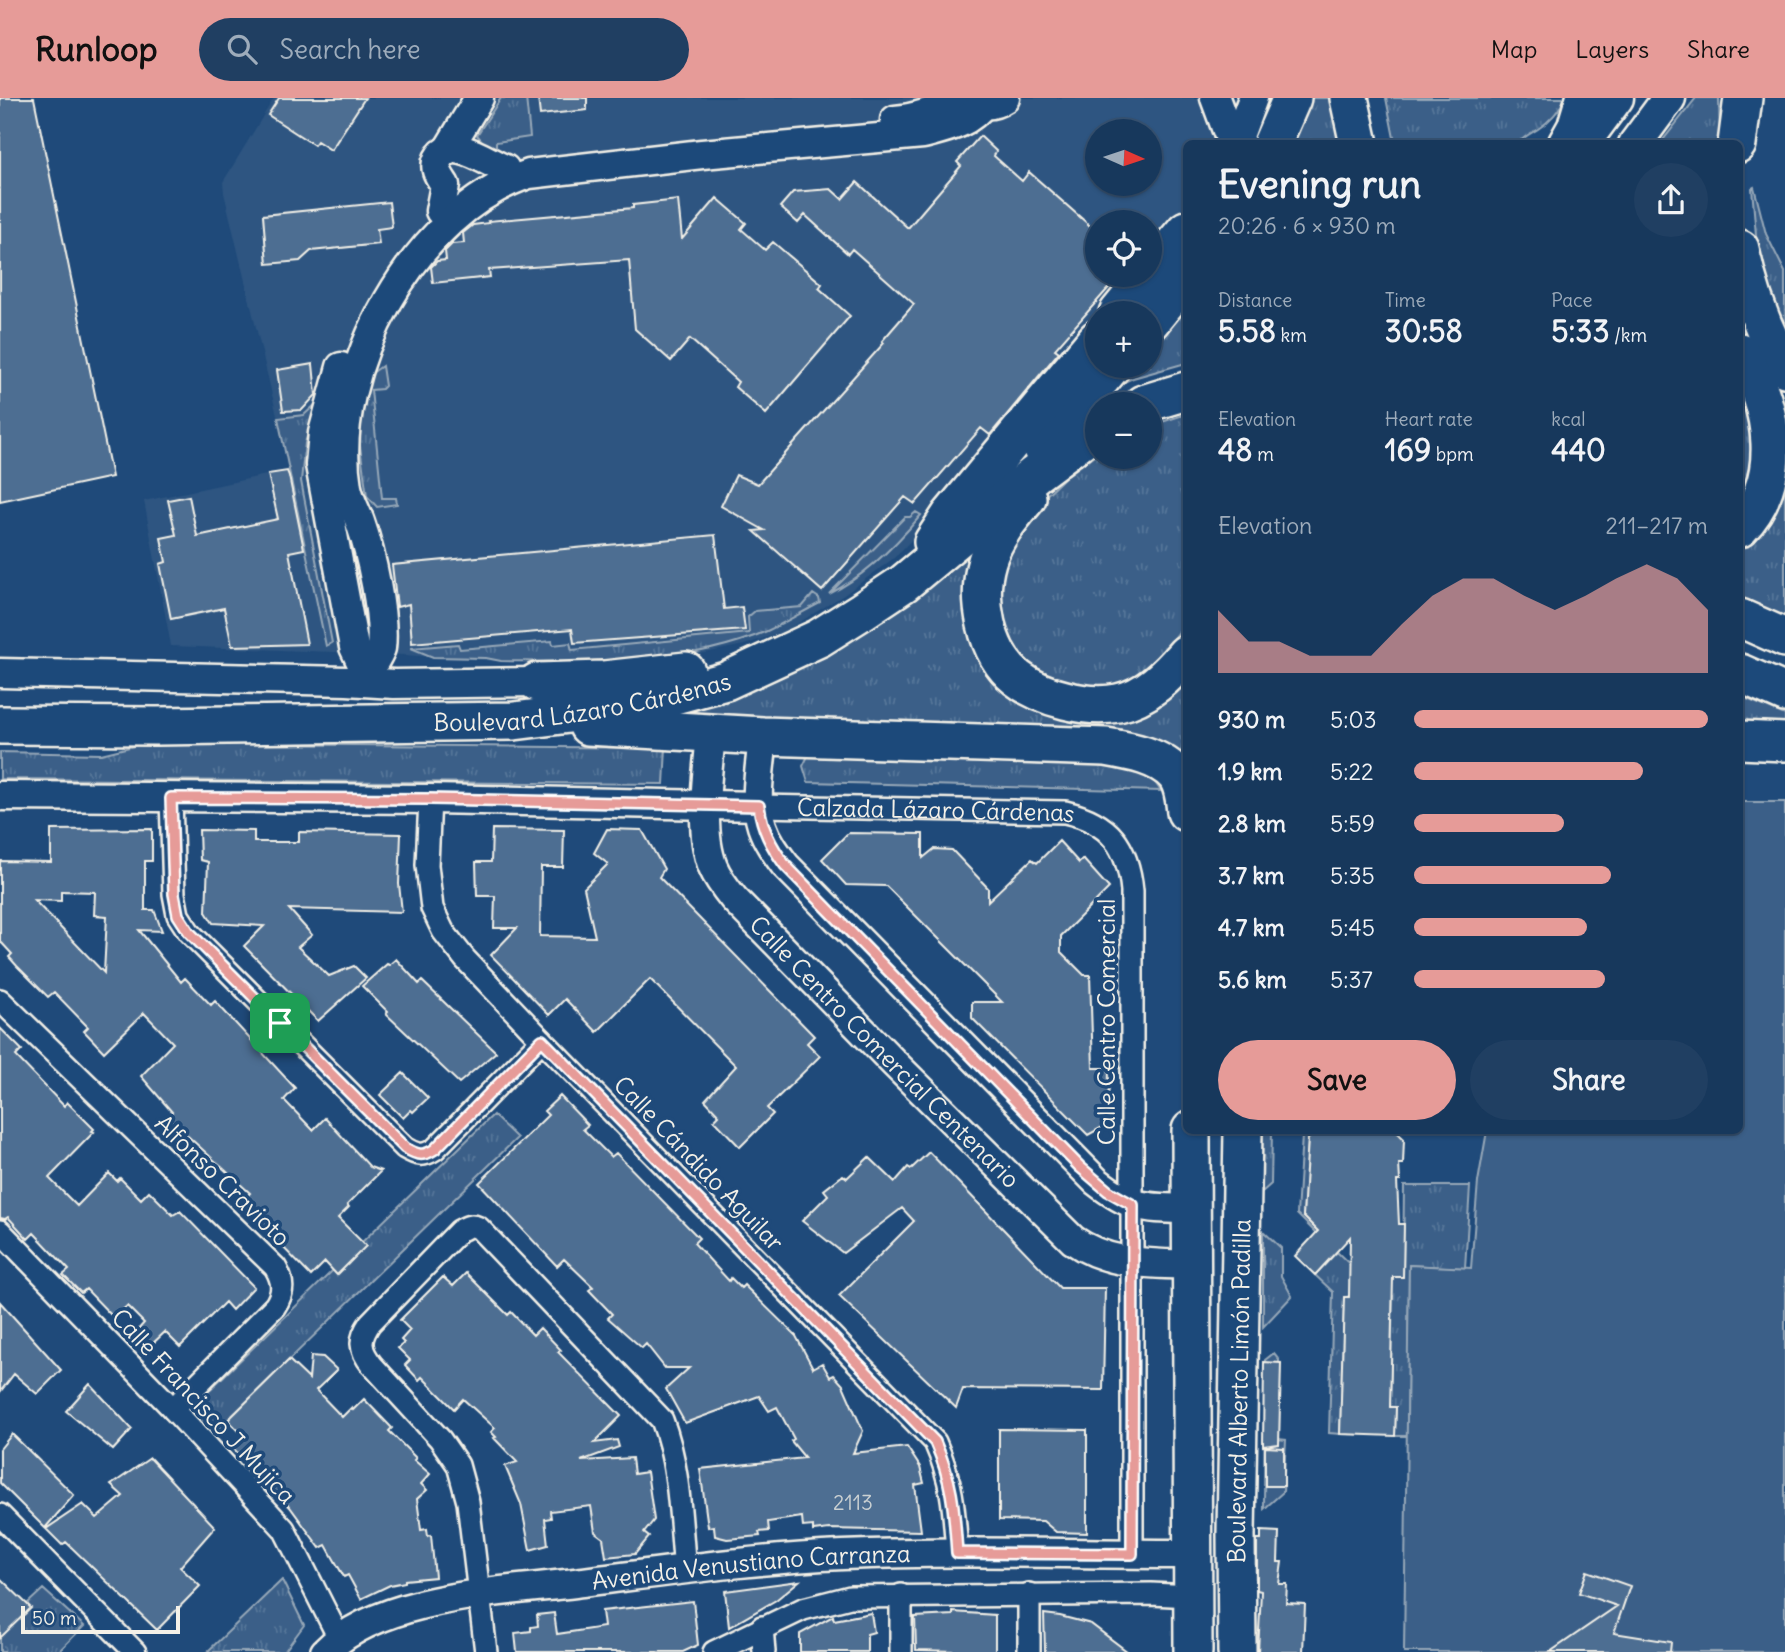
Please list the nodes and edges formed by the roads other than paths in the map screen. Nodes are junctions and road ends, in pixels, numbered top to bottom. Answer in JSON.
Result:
{"nodes":[{"id":1,"x":479,"y":98,"type":"edge"},
{"id":2,"x":491,"y":98,"type":"edge"},
{"id":3,"x":953,"y":98,"type":"edge"},
{"id":4,"x":1215,"y":98,"type":"edge"},
{"id":5,"x":1224,"y":98,"type":"edge"},
{"id":6,"x":1253,"y":98,"type":"edge"},
{"id":7,"x":1349,"y":98,"type":"edge"},
{"id":8,"x":1374,"y":98,"type":"edge"},
{"id":9,"x":1585,"y":98,"type":"edge"},
{"id":10,"x":1617,"y":98,"type":"edge"},
{"id":11,"x":1735,"y":98,"type":"edge"},
{"id":12,"x":1743,"y":98,"type":"edge"},
{"id":13,"x":1292,"y":99,"type":"edge"},
{"id":14,"x":986,"y":100,"type":"edge"},
{"id":15,"x":1666,"y":102,"type":"edge"},
{"id":16,"x":1231,"y":140,"type":"edge"},
{"id":17,"x":1232,"y":140,"type":"edge"},
{"id":18,"x":1235,"y":140,"type":"edge"},
{"id":19,"x":1274,"y":140,"type":"edge"},
{"id":20,"x":1358,"y":140,"type":"edge"},
{"id":21,"x":1379,"y":140,"type":"edge"},
{"id":22,"x":1569,"y":140,"type":"edge"},
{"id":23,"x":1586,"y":140,"type":"edge"},
{"id":24,"x":1638,"y":140,"type":"edge"},
{"id":25,"x":1735,"y":140,"type":"edge"},
{"id":26,"x":1736,"y":140,"type":"edge"},
{"id":27,"x":453,"y":150,"type":"junction"},
{"id":28,"x":505,"y":169,"type":"junction"},
{"id":29,"x":440,"y":211,"type":"junction"},
{"id":30,"x":1183,"y":236,"type":"edge"},
{"id":31,"x":1743,"y":261,"type":"edge"},
{"id":32,"x":1183,"y":279,"type":"edge"},
{"id":33,"x":1153,"y":294,"type":"edge"},
{"id":34,"x":1085,"y":353,"type":"edge"},
{"id":35,"x":1743,"y":357,"type":"edge"},
{"id":36,"x":1785,"y":368,"type":"edge"},
{"id":37,"x":1102,"y":378,"type":"edge"},
{"id":38,"x":1183,"y":392,"type":"edge"},
{"id":39,"x":1162,"y":398,"type":"edge"},
{"id":40,"x":1085,"y":437,"type":"edge"},
{"id":41,"x":1085,"y":438,"type":"edge"},
{"id":42,"x":333,"y":462,"type":"junction"},
{"id":43,"x":976,"y":523,"type":"junction"},
{"id":44,"x":1743,"y":525,"type":"edge"},
{"id":45,"x":904,"y":583,"type":"junction"},
{"id":46,"x":1743,"y":619,"type":"edge"},
{"id":47,"x":1785,"y":638,"type":"edge"},
{"id":48,"x":790,"y":650,"type":"junction"},
{"id":49,"x":372,"y":655,"type":"junction"},
{"id":50,"x":1183,"y":657,"type":"edge"},
{"id":51,"x":0,"y":673,"type":"edge"},
{"id":52,"x":1743,"y":674,"type":"edge"},
{"id":53,"x":193,"y":677,"type":"junction"},
{"id":54,"x":537,"y":682,"type":"junction"},
{"id":55,"x":1785,"y":693,"type":"edge"},
{"id":56,"x":514,"y":721,"type":"junction"},
{"id":57,"x":0,"y":724,"type":"edge"},
{"id":58,"x":710,"y":733,"type":"junction"},
{"id":59,"x":763,"y":736,"type":"junction"},
{"id":60,"x":1743,"y":740,"type":"edge"},
{"id":61,"x":1785,"y":743,"type":"edge"},
{"id":62,"x":1183,"y":794,"type":"edge"},
{"id":63,"x":0,"y":796,"type":"edge"},
{"id":64,"x":171,"y":798,"type":"junction"},
{"id":65,"x":430,"y":799,"type":"junction"},
{"id":66,"x":706,"y":804,"type":"junction"},
{"id":67,"x":759,"y":806,"type":"junction"},
{"id":68,"x":1109,"y":833,"type":"joint"},
{"id":69,"x":0,"y":1000,"type":"edge"},
{"id":70,"x":542,"y":1040,"type":"junction"},
{"id":71,"x":1191,"y":1134,"type":"edge"},
{"id":72,"x":1243,"y":1134,"type":"edge"},
{"id":73,"x":1133,"y":1205,"type":"junction"},
{"id":74,"x":1191,"y":1209,"type":"junction"},
{"id":75,"x":1,"y":1234,"type":"edge"},
{"id":76,"x":1133,"y":1262,"type":"junction"},
{"id":77,"x":1190,"y":1265,"type":"junction"},
{"id":78,"x":173,"y":1409,"type":"junction"},
{"id":79,"x":0,"y":1515,"type":"edge"},
{"id":80,"x":957,"y":1553,"type":"junction"},
{"id":81,"x":1132,"y":1554,"type":"junction"},
{"id":82,"x":1192,"y":1555,"type":"junction"},
{"id":83,"x":685,"y":1570,"type":"junction"},
{"id":84,"x":1030,"y":1594,"type":"junction"},
{"id":85,"x":479,"y":1595,"type":"junction"},
{"id":86,"x":901,"y":1595,"type":"junction"},
{"id":87,"x":1192,"y":1596,"type":"junction"},
{"id":88,"x":762,"y":1627,"type":"junction"},
{"id":89,"x":332,"y":1645,"type":"edge"},
{"id":90,"x":135,"y":1652,"type":"edge"},
{"id":91,"x":486,"y":1652,"type":"edge"},
{"id":92,"x":714,"y":1652,"type":"edge"},
{"id":93,"x":764,"y":1652,"type":"edge"},
{"id":94,"x":901,"y":1652,"type":"edge"},
{"id":95,"x":1029,"y":1652,"type":"edge"},
{"id":96,"x":1193,"y":1652,"type":"edge"},
{"id":97,"x":1237,"y":1652,"type":"edge"}],
"edges":[{"from":1,"to":27,"type":"street"},
{"from":2,"to":27,"type":"street"},
{"from":3,"to":28,"type":"street"},
{"from":4,"to":16,"type":"street"},
{"from":5,"to":17,"type":"street"},
{"from":6,"to":18,"type":"street"},
{"from":7,"to":20,"type":"highway"},
{"from":8,"to":21,"type":"highway"},
{"from":9,"to":22,"type":"highway"},
{"from":10,"to":23,"type":"main road"},
{"from":11,"to":25,"type":"highway"},
{"from":12,"to":26,"type":"highway"},
{"from":13,"to":19,"type":"highway"},
{"from":14,"to":42,"type":"street"},
{"from":15,"to":24,"type":"main road"},
{"from":27,"to":28,"type":"street"},
{"from":27,"to":29,"type":"street"},
{"from":28,"to":29,"type":"street"},
{"from":29,"to":42,"type":"street"},
{"from":30,"to":33,"type":"highway"},
{"from":31,"to":36,"type":"highway"},
{"from":32,"to":33,"type":"highway"},
{"from":34,"to":45,"type":"highway"},
{"from":35,"to":44,"type":"highway"},
{"from":37,"to":43,"type":"highway"},
{"from":38,"to":39,"type":"highway"},
{"from":40,"to":43,"type":"highway","name":"Boulevard Lázaro Cárdenas"},
{"from":41,"to":50,"type":"highway"},
{"from":42,"to":49,"type":"street"},
{"from":42,"to":49,"type":"street"},
{"from":43,"to":45,"type":"highway","name":"Boulevard Lázaro Cárdenas"},
{"from":45,"to":48,"type":"highway","name":"Boulevard Lázaro Cárdenas"},
{"from":46,"to":47,"type":"highway"},
{"from":48,"to":54,"type":"highway"},
{"from":48,"to":56,"type":"highway","name":"Boulevard Lázaro Cárdenas"},
{"from":49,"to":53,"type":"street"},
{"from":49,"to":54,"type":"street"},
{"from":51,"to":53,"type":"street","name":"Boulevard Lázaro Cárdenas"},
{"from":52,"to":55,"type":"highway"},
{"from":53,"to":54,"type":"street","name":"Boulevard Lázaro Cárdenas"},
{"from":56,"to":57,"type":"highway","name":"Boulevard Lázaro Cárdenas"},
{"from":56,"to":58,"type":"highway"},
{"from":58,"to":59,"type":"highway"},
{"from":58,"to":66,"type":"street","name":"Calle Centro Comercial Centenario"},
{"from":59,"to":62,"type":"highway"},
{"from":59,"to":67,"type":"street"},
{"from":60,"to":61,"type":"highway"},
{"from":63,"to":64,"type":"street","name":"Calzada Lázaro Cárdenas"},
{"from":64,"to":65,"type":"street","name":"Calzada Lázaro Cárdenas"},
{"from":64,"to":70,"type":"street"},
{"from":65,"to":66,"type":"street","name":"Calzada Lázaro Cárdenas"},
{"from":65,"to":70,"type":"street","name":"Calle Cándido Aguilar"},
{"from":66,"to":67,"type":"street","name":"Calzada Lázaro Cárdenas"},
{"from":66,"to":76,"type":"street","name":"Calle Centro Comercial Centenario"},
{"from":67,"to":68,"type":"street","name":"Calzada Lázaro Cárdenas"},
{"from":67,"to":73,"type":"street"},
{"from":68,"to":73,"type":"street","name":"Calle Centro Comercial"},
{"from":69,"to":78,"type":"street","name":"Alfonso Cravioto"},
{"from":70,"to":80,"type":"street","name":"Calle Cándido Aguilar"},
{"from":71,"to":74,"type":"highway","name":"Boulevard Alberto Limón Padilla"},
{"from":72,"to":97,"type":"highway","name":"Boulevard Alberto Limón Padilla"},
{"from":73,"to":74,"type":"street"},
{"from":73,"to":76,"type":"street","name":"Calle Centro Comercial"},
{"from":74,"to":77,"type":"highway","name":"Boulevard Alberto Limón Padilla"},
{"from":75,"to":78,"type":"street","name":"Calle Francisco J Mujica"},
{"from":76,"to":77,"type":"street","name":"Calle Centro Comercial Centenario"},
{"from":76,"to":81,"type":"street","name":"Calle Centro Comercial"},
{"from":77,"to":82,"type":"highway","name":"Boulevard Alberto Limón Padilla"},
{"from":78,"to":89,"type":"street","name":"Calle Francisco J Mujica"},
{"from":79,"to":90,"type":"street"},
{"from":80,"to":81,"type":"street","name":"Avenida Venustiano Carranza"},
{"from":80,"to":83,"type":"street","name":"Avenida Venustiano Carranza"},
{"from":81,"to":82,"type":"street","name":"Avenida Venustiano Carranza"},
{"from":82,"to":87,"type":"highway","name":"Boulevard Alberto Limón Padilla"},
{"from":83,"to":85,"type":"street","name":"Avenida Venustiano Carranza"},
{"from":83,"to":85,"type":"street"},
{"from":84,"to":86,"type":"street"},
{"from":84,"to":87,"type":"street"},
{"from":84,"to":95,"type":"street"},
{"from":85,"to":89,"type":"street","name":"Avenida Venustiano Carranza"},
{"from":85,"to":91,"type":"street"},
{"from":86,"to":88,"type":"street"},
{"from":86,"to":94,"type":"street"},
{"from":87,"to":96,"type":"highway","name":"Boulevard Alberto Limón Padilla"},
{"from":88,"to":92,"type":"street"},
{"from":88,"to":93,"type":"street"}]}
